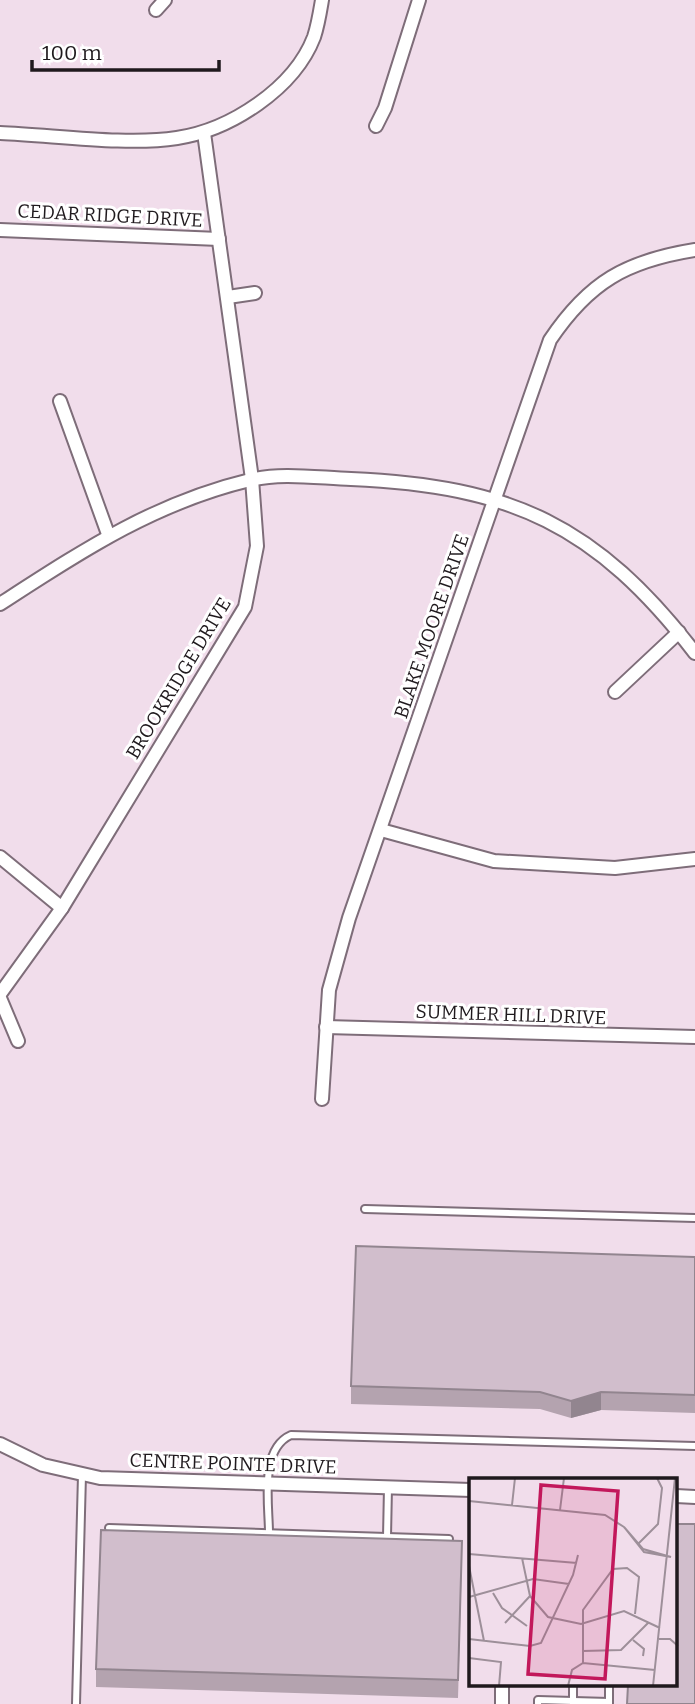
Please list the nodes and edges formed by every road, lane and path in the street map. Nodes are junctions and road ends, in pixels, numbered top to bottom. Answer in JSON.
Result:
{"nodes":[{"id":1,"x":322,"y":0,"type":"edge"},
{"id":2,"x":419,"y":0,"type":"edge"},
{"id":3,"x":376,"y":126,"type":"dead end"},
{"id":4,"x":0,"y":132,"type":"edge"},
{"id":5,"x":204,"y":133,"type":"junction"},
{"id":6,"x":0,"y":230,"type":"edge"},
{"id":7,"x":219,"y":239,"type":"junction"},
{"id":8,"x":695,"y":250,"type":"edge"},
{"id":9,"x":256,"y":293,"type":"dead end"},
{"id":10,"x":228,"y":297,"type":"junction"},
{"id":11,"x":60,"y":401,"type":"dead end"},
{"id":12,"x":252,"y":479,"type":"junction"},
{"id":13,"x":495,"y":500,"type":"junction"},
{"id":14,"x":108,"y":534,"type":"junction"},
{"id":15,"x":0,"y":604,"type":"edge"},
{"id":16,"x":679,"y":632,"type":"junction"},
{"id":17,"x":695,"y":653,"type":"edge"},
{"id":18,"x":615,"y":692,"type":"dead end"},
{"id":19,"x":381,"y":830,"type":"junction"},
{"id":20,"x":0,"y":857,"type":"edge"},
{"id":21,"x":695,"y":859,"type":"edge"},
{"id":22,"x":62,"y":908,"type":"junction"},
{"id":23,"x":0,"y":996,"type":"edge"},
{"id":24,"x":326,"y":1027,"type":"junction"},
{"id":25,"x":695,"y":1037,"type":"edge"},
{"id":26,"x":18,"y":1041,"type":"dead end"},
{"id":27,"x":322,"y":1099,"type":"dead end"},
{"id":28,"x":365,"y":1209,"type":"dead end"},
{"id":29,"x":695,"y":1218,"type":"edge"},
{"id":30,"x":0,"y":1444,"type":"edge"},
{"id":31,"x":695,"y":1446,"type":"edge"},
{"id":32,"x":82,"y":1474,"type":"junction"},
{"id":33,"x":270,"y":1484,"type":"junction"},
{"id":34,"x":388,"y":1487,"type":"junction"},
{"id":35,"x":469,"y":1490,"type":"edge"},
{"id":36,"x":109,"y":1528,"type":"edge"},
{"id":37,"x":269,"y":1533,"type":"junction"},
{"id":38,"x":387,"y":1537,"type":"junction"},
{"id":39,"x":449,"y":1539,"type":"edge"},
{"id":40,"x":502,"y":1686,"type":"edge"},
{"id":41,"x":573,"y":1703,"type":"edge"},
{"id":42,"x":609,"y":1703,"type":"edge"},
{"id":43,"x":76,"y":1704,"type":"edge"},
{"id":44,"x":502,"y":1704,"type":"edge"},
{"id":45,"x":538,"y":1704,"type":"edge"}],
"edges":[{"from":1,"to":5,"type":"street"},
{"from":2,"to":3,"type":"street"},
{"from":4,"to":5,"type":"street"},
{"from":5,"to":7,"type":"street","name":"BROOKRIDGE DRIVE"},
{"from":6,"to":7,"type":"street","name":"CEDAR RIDGE DRIVE"},
{"from":7,"to":10,"type":"street","name":"BROOKRIDGE DRIVE"},
{"from":8,"to":13,"type":"street","name":"BLAKE MOORE DRIVE"},
{"from":9,"to":10,"type":"street"},
{"from":10,"to":12,"type":"street","name":"BROOKRIDGE DRIVE"},
{"from":11,"to":14,"type":"street"},
{"from":12,"to":13,"type":"street"},
{"from":12,"to":14,"type":"street"},
{"from":12,"to":22,"type":"street","name":"BROOKRIDGE DRIVE"},
{"from":13,"to":16,"type":"street"},
{"from":13,"to":19,"type":"street","name":"BLAKE MOORE DRIVE"},
{"from":14,"to":15,"type":"street"},
{"from":16,"to":17,"type":"street"},
{"from":16,"to":18,"type":"street"},
{"from":19,"to":21,"type":"street"},
{"from":19,"to":24,"type":"street","name":"BLAKE MOORE DRIVE"},
{"from":20,"to":22,"type":"street"},
{"from":22,"to":23,"type":"street","name":"BROOKRIDGE DRIVE"},
{"from":23,"to":26,"type":"street"},
{"from":24,"to":25,"type":"street","name":"SUMMER HILL DRIVE"},
{"from":24,"to":27,"type":"street","name":"BLAKE MOORE DRIVE"},
{"from":28,"to":29,"type":"lane"},
{"from":30,"to":32,"type":"street","name":"CENTRE POINTE DRIVE"},
{"from":31,"to":33,"type":"lane"},
{"from":32,"to":33,"type":"street","name":"CENTRE POINTE DRIVE"},
{"from":32,"to":43,"type":"lane"},
{"from":33,"to":34,"type":"street","name":"CENTRE POINTE DRIVE"},
{"from":33,"to":37,"type":"lane"},
{"from":34,"to":35,"type":"street","name":"CENTRE POINTE DRIVE"},
{"from":34,"to":38,"type":"lane"},
{"from":36,"to":37,"type":"lane"},
{"from":37,"to":38,"type":"lane"},
{"from":38,"to":39,"type":"lane"},
{"from":40,"to":44,"type":"street"},
{"from":41,"to":42,"type":"lane"},
{"from":41,"to":45,"type":"lane"}]}
